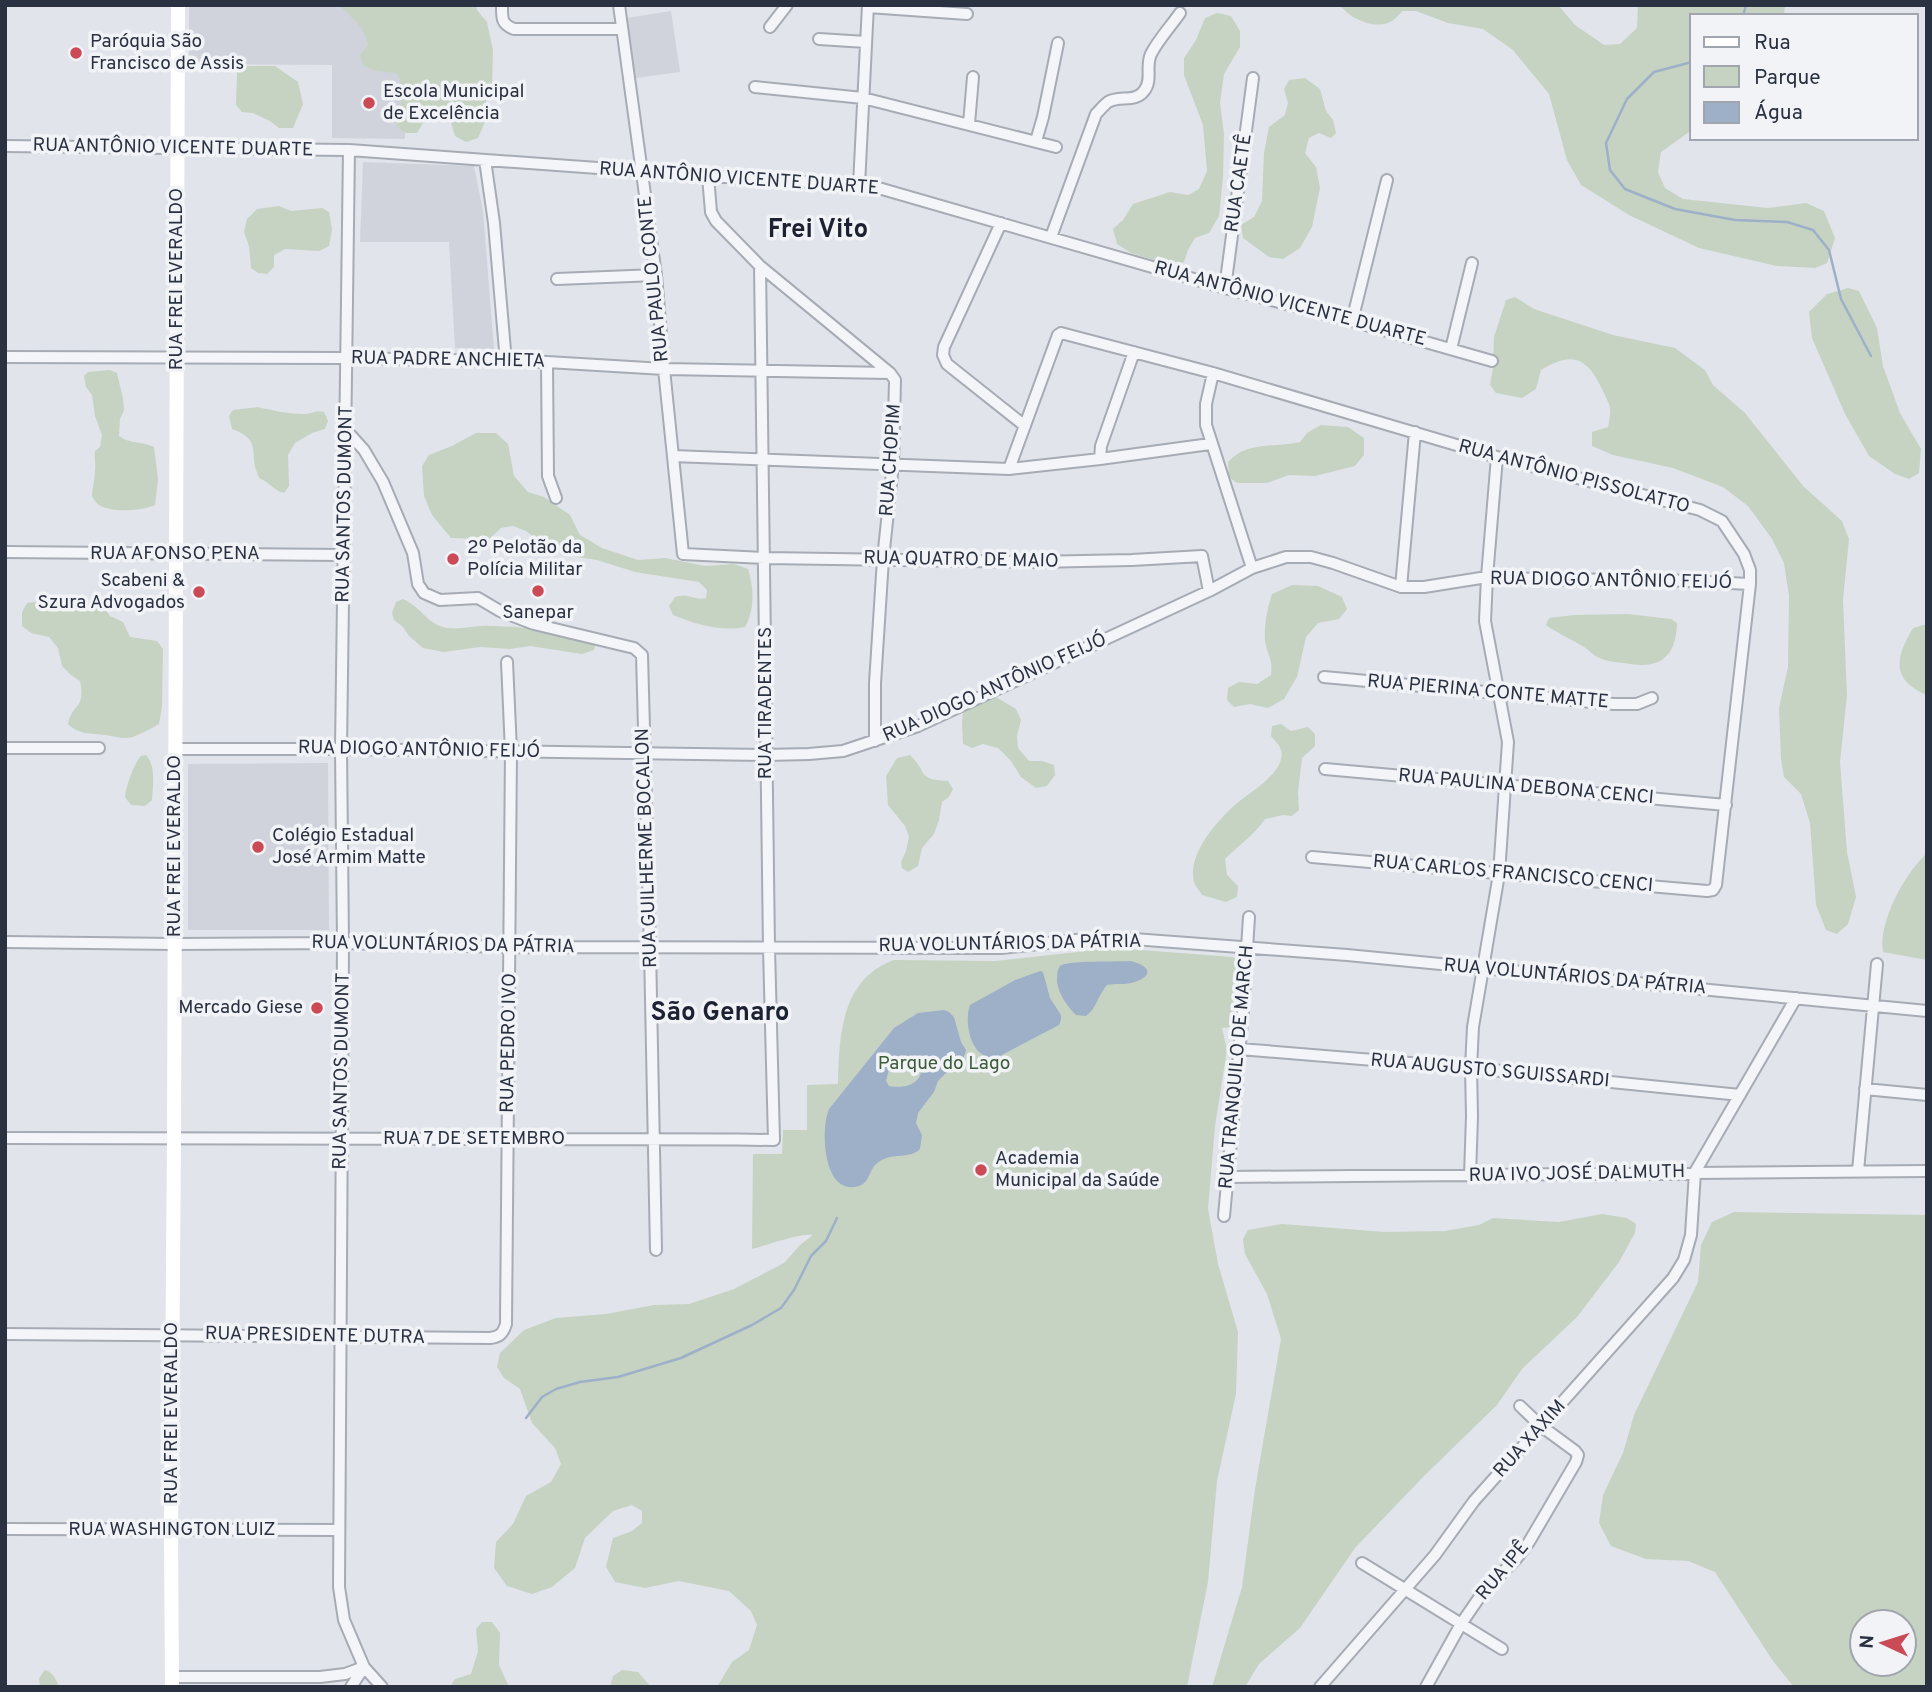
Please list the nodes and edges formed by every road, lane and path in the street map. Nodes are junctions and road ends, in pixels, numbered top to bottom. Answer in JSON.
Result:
{"nodes":[{"id":1,"x":178,"y":5,"type":"edge"},
{"id":2,"x":502,"y":5,"type":"edge"},
{"id":3,"x":619,"y":5,"type":"edge"},
{"id":4,"x":787,"y":5,"type":"edge"},
{"id":5,"x":868,"y":6,"type":"edge"},
{"id":6,"x":1180,"y":13,"type":"dead end"},
{"id":7,"x":967,"y":14,"type":"dead end"},
{"id":8,"x":770,"y":27,"type":"dead end"},
{"id":9,"x":622,"y":29,"type":"junction"},
{"id":10,"x":819,"y":39,"type":"dead end"},
{"id":11,"x":866,"y":42,"type":"junction"},
{"id":12,"x":1058,"y":43,"type":"dead end"},
{"id":13,"x":973,"y":77,"type":"dead end"},
{"id":14,"x":1253,"y":78,"type":"dead end"},
{"id":15,"x":755,"y":87,"type":"dead end"},
{"id":16,"x":863,"y":97,"type":"junction"},
{"id":17,"x":969,"y":124,"type":"junction"},
{"id":18,"x":1036,"y":141,"type":"junction"},
{"id":19,"x":5,"y":146,"type":"edge"},
{"id":20,"x":1056,"y":146,"type":"dead end"},
{"id":21,"x":177,"y":148,"type":"junction"},
{"id":22,"x":349,"y":150,"type":"junction"},
{"id":23,"x":485,"y":160,"type":"junction"},
{"id":24,"x":643,"y":172,"type":"junction"},
{"id":25,"x":708,"y":176,"type":"junction"},
{"id":26,"x":1387,"y":180,"type":"dead end"},
{"id":27,"x":859,"y":185,"type":"junction"},
{"id":28,"x":1002,"y":223,"type":"junction"},
{"id":29,"x":1051,"y":237,"type":"junction"},
{"id":30,"x":1472,"y":263,"type":"dead end"},
{"id":31,"x":760,"y":266,"type":"junction"},
{"id":32,"x":656,"y":275,"type":"junction"},
{"id":33,"x":557,"y":279,"type":"dead end"},
{"id":34,"x":1225,"y":288,"type":"junction"},
{"id":35,"x":1352,"y":321,"type":"junction"},
{"id":36,"x":1451,"y":349,"type":"junction"},
{"id":37,"x":1134,"y":352,"type":"junction"},
{"id":38,"x":5,"y":357,"type":"edge"},
{"id":39,"x":176,"y":357,"type":"junction"},
{"id":40,"x":347,"y":358,"type":"junction"},
{"id":41,"x":1492,"y":361,"type":"dead end"},
{"id":42,"x":506,"y":362,"type":"junction"},
{"id":43,"x":547,"y":362,"type":"junction"},
{"id":44,"x":664,"y":369,"type":"junction"},
{"id":45,"x":762,"y":370,"type":"junction"},
{"id":46,"x":890,"y":373,"type":"junction"},
{"id":47,"x":1213,"y":373,"type":"junction"},
{"id":48,"x":1025,"y":426,"type":"junction"},
{"id":49,"x":346,"y":430,"type":"junction"},
{"id":50,"x":1415,"y":432,"type":"junction"},
{"id":51,"x":1210,"y":444,"type":"junction"},
{"id":52,"x":673,"y":456,"type":"junction"},
{"id":53,"x":1497,"y":457,"type":"junction"},
{"id":54,"x":763,"y":459,"type":"junction"},
{"id":55,"x":1100,"y":459,"type":"junction"},
{"id":56,"x":893,"y":464,"type":"junction"},
{"id":57,"x":1009,"y":469,"type":"junction"},
{"id":58,"x":556,"y":498,"type":"dead end"},
{"id":59,"x":5,"y":552,"type":"edge"},
{"id":60,"x":176,"y":554,"type":"junction"},
{"id":61,"x":683,"y":554,"type":"joint"},
{"id":62,"x":344,"y":555,"type":"junction"},
{"id":63,"x":765,"y":558,"type":"junction"},
{"id":64,"x":883,"y":559,"type":"junction"},
{"id":65,"x":1252,"y":568,"type":"junction"},
{"id":66,"x":1487,"y":577,"type":"junction"},
{"id":67,"x":1750,"y":584,"type":"junction"},
{"id":68,"x":1401,"y":587,"type":"junction"},
{"id":69,"x":1209,"y":592,"type":"junction"},
{"id":70,"x":507,"y":662,"type":"dead end"},
{"id":71,"x":1324,"y":677,"type":"dead end"},
{"id":72,"x":1498,"y":694,"type":"junction"},
{"id":73,"x":1652,"y":698,"type":"dead end"},
{"id":74,"x":875,"y":741,"type":"junction"},
{"id":75,"x":5,"y":748,"type":"edge"},
{"id":76,"x":99,"y":748,"type":"dead end"},
{"id":77,"x":176,"y":749,"type":"junction"},
{"id":78,"x":341,"y":749,"type":"junction"},
{"id":79,"x":511,"y":751,"type":"junction"},
{"id":80,"x":644,"y":753,"type":"junction"},
{"id":81,"x":766,"y":755,"type":"junction"},
{"id":82,"x":1325,"y":769,"type":"dead end"},
{"id":83,"x":1504,"y":786,"type":"junction"},
{"id":84,"x":1726,"y":805,"type":"junction"},
{"id":85,"x":1312,"y":857,"type":"dead end"},
{"id":86,"x":1499,"y":874,"type":"junction"},
{"id":87,"x":1713,"y":890,"type":"joint"},
{"id":88,"x":1250,"y":917,"type":"dead end"},
{"id":89,"x":5,"y":942,"type":"edge"},
{"id":90,"x":343,"y":943,"type":"junction"},
{"id":91,"x":175,"y":944,"type":"junction"},
{"id":92,"x":510,"y":947,"type":"junction"},
{"id":93,"x":650,"y":948,"type":"junction"},
{"id":94,"x":769,"y":948,"type":"junction"},
{"id":95,"x":1247,"y":948,"type":"junction"},
{"id":96,"x":1877,"y":964,"type":"dead end"},
{"id":97,"x":1482,"y":968,"type":"junction"},
{"id":98,"x":1796,"y":998,"type":"junction"},
{"id":99,"x":1873,"y":1007,"type":"junction"},
{"id":100,"x":1927,"y":1011,"type":"edge"},
{"id":101,"x":1240,"y":1049,"type":"junction"},
{"id":102,"x":1471,"y":1068,"type":"junction"},
{"id":103,"x":1866,"y":1089,"type":"junction"},
{"id":104,"x":1740,"y":1095,"type":"junction"},
{"id":105,"x":1927,"y":1095,"type":"edge"},
{"id":106,"x":5,"y":1138,"type":"edge"},
{"id":107,"x":508,"y":1138,"type":"junction"},
{"id":108,"x":653,"y":1138,"type":"junction"},
{"id":109,"x":174,"y":1139,"type":"junction"},
{"id":110,"x":341,"y":1140,"type":"junction"},
{"id":111,"x":774,"y":1140,"type":"joint"},
{"id":112,"x":1858,"y":1171,"type":"junction"},
{"id":113,"x":1927,"y":1171,"type":"edge"},
{"id":114,"x":1695,"y":1172,"type":"junction"},
{"id":115,"x":1470,"y":1176,"type":"junction"},
{"id":116,"x":1228,"y":1177,"type":"junction"},
{"id":117,"x":1224,"y":1216,"type":"dead end"},
{"id":118,"x":656,"y":1250,"type":"dead end"},
{"id":119,"x":5,"y":1334,"type":"edge"},
{"id":120,"x":172,"y":1335,"type":"junction"},
{"id":121,"x":340,"y":1337,"type":"junction"},
{"id":122,"x":498,"y":1337,"type":"joint"},
{"id":123,"x":1520,"y":1406,"type":"dead end"},
{"id":124,"x":1541,"y":1426,"type":"junction"},
{"id":125,"x":5,"y":1529,"type":"edge"},
{"id":126,"x":170,"y":1530,"type":"junction"},
{"id":127,"x":339,"y":1530,"type":"junction"},
{"id":128,"x":1362,"y":1563,"type":"dead end"},
{"id":129,"x":1404,"y":1589,"type":"junction"},
{"id":130,"x":1461,"y":1624,"type":"junction"},
{"id":131,"x":1502,"y":1649,"type":"dead end"},
{"id":132,"x":364,"y":1667,"type":"junction"},
{"id":133,"x":172,"y":1682,"type":"edge"},
{"id":134,"x":351,"y":1687,"type":"edge"},
{"id":135,"x":382,"y":1687,"type":"edge"},
{"id":136,"x":1320,"y":1687,"type":"edge"},
{"id":137,"x":1426,"y":1687,"type":"edge"}],
"edges":[{"from":1,"to":21,"type":"street","name":"RUA FREI EVERALDO"},
{"from":2,"to":9,"type":"street"},
{"from":3,"to":9,"type":"street","name":"RUA PAULO CONTE"},
{"from":4,"to":8,"type":"street"},
{"from":5,"to":7,"type":"street"},
{"from":5,"to":11,"type":"street"},
{"from":6,"to":29,"type":"street"},
{"from":9,"to":24,"type":"street","name":"RUA PAULO CONTE"},
{"from":10,"to":11,"type":"street"},
{"from":11,"to":16,"type":"street"},
{"from":12,"to":18,"type":"street"},
{"from":13,"to":17,"type":"street"},
{"from":14,"to":34,"type":"street","name":"RUA CAETÊ"},
{"from":15,"to":16,"type":"street"},
{"from":16,"to":17,"type":"street"},
{"from":16,"to":27,"type":"street"},
{"from":17,"to":18,"type":"street"},
{"from":18,"to":20,"type":"street"},
{"from":19,"to":21,"type":"street","name":"RUA ANTÔNIO VICENTE DUARTE"},
{"from":21,"to":22,"type":"street","name":"RUA ANTÔNIO VICENTE DUARTE"},
{"from":21,"to":39,"type":"street","name":"RUA FREI EVERALDO"},
{"from":22,"to":23,"type":"street","name":"RUA ANTÔNIO VICENTE DUARTE"},
{"from":22,"to":40,"type":"street","name":"RUA SANTOS DUMONT"},
{"from":23,"to":24,"type":"street","name":"RUA ANTÔNIO VICENTE DUARTE"},
{"from":23,"to":42,"type":"street"},
{"from":24,"to":25,"type":"street","name":"RUA ANTÔNIO VICENTE DUARTE"},
{"from":24,"to":32,"type":"street","name":"RUA PAULO CONTE"},
{"from":25,"to":27,"type":"street","name":"RUA ANTÔNIO VICENTE DUARTE"},
{"from":25,"to":31,"type":"street"},
{"from":26,"to":35,"type":"street"},
{"from":27,"to":28,"type":"street","name":"RUA ANTÔNIO VICENTE DUARTE"},
{"from":28,"to":29,"type":"street","name":"RUA ANTÔNIO VICENTE DUARTE"},
{"from":28,"to":48,"type":"street"},
{"from":29,"to":34,"type":"street","name":"RUA ANTÔNIO VICENTE DUARTE"},
{"from":30,"to":36,"type":"street"},
{"from":31,"to":45,"type":"street","name":"RUA TIRADENTES"},
{"from":31,"to":46,"type":"street"},
{"from":32,"to":33,"type":"street"},
{"from":32,"to":44,"type":"street","name":"RUA PAULO CONTE"},
{"from":34,"to":35,"type":"street","name":"RUA ANTÔNIO VICENTE DUARTE"},
{"from":35,"to":36,"type":"street","name":"RUA ANTÔNIO VICENTE DUARTE"},
{"from":36,"to":41,"type":"street","name":"RUA ANTÔNIO VICENTE DUARTE"},
{"from":37,"to":47,"type":"street","name":"RUA ANTÔNIO PISSOLATTO"},
{"from":37,"to":48,"type":"street","name":"RUA ANTÔNIO PISSOLATTO"},
{"from":37,"to":55,"type":"street"},
{"from":38,"to":39,"type":"street","name":"RUA PADRE ANCHIETA"},
{"from":39,"to":40,"type":"street","name":"RUA PADRE ANCHIETA"},
{"from":39,"to":60,"type":"street","name":"RUA FREI EVERALDO"},
{"from":40,"to":42,"type":"street","name":"RUA PADRE ANCHIETA"},
{"from":40,"to":49,"type":"street","name":"RUA SANTOS DUMONT"},
{"from":42,"to":43,"type":"street","name":"RUA PADRE ANCHIETA"},
{"from":43,"to":44,"type":"street","name":"RUA PADRE ANCHIETA"},
{"from":43,"to":58,"type":"street"},
{"from":44,"to":45,"type":"street","name":"RUA PADRE ANCHIETA"},
{"from":44,"to":52,"type":"street","name":"RUA PAULO CONTE"},
{"from":45,"to":46,"type":"street","name":"RUA PADRE ANCHIETA"},
{"from":45,"to":54,"type":"street","name":"RUA TIRADENTES"},
{"from":46,"to":56,"type":"street","name":"RUA CHOPIM"},
{"from":47,"to":50,"type":"street","name":"RUA ANTÔNIO PISSOLATTO"},
{"from":47,"to":51,"type":"street"},
{"from":48,"to":57,"type":"street"},
{"from":49,"to":62,"type":"street","name":"RUA SANTOS DUMONT"},
{"from":49,"to":80,"type":"street","name":"RUA GUILHERME BOCALON"},
{"from":50,"to":53,"type":"street","name":"RUA ANTÔNIO PISSOLATTO"},
{"from":50,"to":68,"type":"street"},
{"from":51,"to":55,"type":"street"},
{"from":51,"to":65,"type":"street"},
{"from":52,"to":54,"type":"street"},
{"from":52,"to":61,"type":"street","name":"RUA PAULO CONTE"},
{"from":53,"to":66,"type":"street"},
{"from":53,"to":67,"type":"street","name":"RUA ANTÔNIO PISSOLATTO"},
{"from":54,"to":56,"type":"street"},
{"from":54,"to":63,"type":"street","name":"RUA TIRADENTES"},
{"from":55,"to":57,"type":"street"},
{"from":56,"to":57,"type":"street"},
{"from":56,"to":64,"type":"street","name":"RUA CHOPIM"},
{"from":59,"to":60,"type":"street","name":"RUA AFONSO PENA"},
{"from":60,"to":62,"type":"street","name":"RUA AFONSO PENA"},
{"from":60,"to":77,"type":"street","name":"RUA FREI EVERALDO"},
{"from":61,"to":63,"type":"street","name":"RUA QUATRO DE MAIO"},
{"from":62,"to":78,"type":"street","name":"RUA SANTOS DUMONT"},
{"from":63,"to":64,"type":"street","name":"RUA QUATRO DE MAIO"},
{"from":63,"to":81,"type":"street","name":"RUA TIRADENTES"},
{"from":64,"to":69,"type":"street","name":"RUA QUATRO DE MAIO"},
{"from":64,"to":74,"type":"street","name":"RUA CHOPIM"},
{"from":65,"to":68,"type":"street","name":"RUA DIOGO ANTÔNIO FEIJÓ"},
{"from":65,"to":69,"type":"street","name":"RUA DIOGO ANTÔNIO FEIJÓ"},
{"from":66,"to":67,"type":"street","name":"RUA DIOGO ANTÔNIO FEIJÓ"},
{"from":66,"to":68,"type":"street","name":"RUA DIOGO ANTÔNIO FEIJÓ"},
{"from":66,"to":72,"type":"street"},
{"from":67,"to":84,"type":"street","name":"RUA ANTÔNIO PISSOLATTO"},
{"from":69,"to":74,"type":"street","name":"RUA DIOGO ANTÔNIO FEIJÓ"},
{"from":70,"to":79,"type":"street","name":"RUA PEDRO IVO"},
{"from":71,"to":72,"type":"street","name":"RUA PIERINA CONTE MATTE"},
{"from":72,"to":73,"type":"street","name":"RUA PIERINA CONTE MATTE"},
{"from":72,"to":83,"type":"street"},
{"from":74,"to":81,"type":"street","name":"RUA DIOGO ANTÔNIO FEIJÓ"},
{"from":75,"to":76,"type":"street"},
{"from":77,"to":78,"type":"street","name":"RUA DIOGO ANTÔNIO FEIJÓ"},
{"from":77,"to":91,"type":"street","name":"RUA FREI EVERALDO"},
{"from":78,"to":79,"type":"street","name":"RUA DIOGO ANTÔNIO FEIJÓ"},
{"from":78,"to":90,"type":"street","name":"RUA SANTOS DUMONT"},
{"from":79,"to":80,"type":"street","name":"RUA DIOGO ANTÔNIO FEIJÓ"},
{"from":79,"to":92,"type":"street","name":"RUA PEDRO IVO"},
{"from":80,"to":81,"type":"street","name":"RUA DIOGO ANTÔNIO FEIJÓ"},
{"from":80,"to":93,"type":"street","name":"RUA GUILHERME BOCALON"},
{"from":81,"to":94,"type":"street","name":"RUA TIRADENTES"},
{"from":82,"to":83,"type":"street","name":"RUA PAULINA DEBONA CENCI"},
{"from":83,"to":84,"type":"street","name":"RUA PAULINA DEBONA CENCI"},
{"from":83,"to":86,"type":"street"},
{"from":84,"to":87,"type":"street","name":"RUA ANTÔNIO PISSOLATTO"},
{"from":85,"to":86,"type":"street","name":"RUA CARLOS FRANCISCO CENCI"},
{"from":86,"to":87,"type":"street","name":"RUA CARLOS FRANCISCO CENCI"},
{"from":86,"to":97,"type":"street"},
{"from":88,"to":95,"type":"street","name":"RUA TRANQUILO DE MARCH"},
{"from":89,"to":91,"type":"street","name":"RUA VOLUNTÁRIOS DA PÁTRIA"},
{"from":90,"to":91,"type":"street","name":"RUA VOLUNTÁRIOS DA PÁTRIA"},
{"from":90,"to":92,"type":"street","name":"RUA VOLUNTÁRIOS DA PÁTRIA"},
{"from":90,"to":110,"type":"street","name":"RUA SANTOS DUMONT"},
{"from":91,"to":109,"type":"street","name":"RUA FREI EVERALDO"},
{"from":92,"to":93,"type":"street","name":"RUA VOLUNTÁRIOS DA PÁTRIA"},
{"from":92,"to":107,"type":"street","name":"RUA PEDRO IVO"},
{"from":93,"to":94,"type":"street","name":"RUA VOLUNTÁRIOS DA PÁTRIA"},
{"from":93,"to":108,"type":"street","name":"RUA GUILHERME BOCALON"},
{"from":94,"to":95,"type":"street","name":"RUA VOLUNTÁRIOS DA PÁTRIA"},
{"from":94,"to":111,"type":"street","name":"RUA TIRADENTES"},
{"from":95,"to":97,"type":"street","name":"RUA VOLUNTÁRIOS DA PÁTRIA"},
{"from":95,"to":101,"type":"street","name":"RUA TRANQUILO DE MARCH"},
{"from":96,"to":99,"type":"street"},
{"from":97,"to":98,"type":"street","name":"RUA VOLUNTÁRIOS DA PÁTRIA"},
{"from":97,"to":102,"type":"street"},
{"from":98,"to":99,"type":"street","name":"RUA VOLUNTÁRIOS DA PÁTRIA"},
{"from":98,"to":104,"type":"street"},
{"from":99,"to":100,"type":"street","name":"RUA VOLUNTÁRIOS DA PÁTRIA"},
{"from":99,"to":103,"type":"street"},
{"from":101,"to":102,"type":"street","name":"RUA AUGUSTO SGUISSARDI"},
{"from":101,"to":116,"type":"street","name":"RUA TRANQUILO DE MARCH"},
{"from":102,"to":104,"type":"street","name":"RUA AUGUSTO SGUISSARDI"},
{"from":102,"to":115,"type":"street"},
{"from":103,"to":105,"type":"street"},
{"from":103,"to":112,"type":"street"},
{"from":104,"to":114,"type":"street"},
{"from":106,"to":109,"type":"street","name":"RUA 7 DE SETEMBRO"},
{"from":107,"to":108,"type":"street","name":"RUA 7 DE SETEMBRO"},
{"from":107,"to":110,"type":"street","name":"RUA 7 DE SETEMBRO"},
{"from":107,"to":122,"type":"street","name":"RUA PEDRO IVO"},
{"from":108,"to":111,"type":"street","name":"RUA 7 DE SETEMBRO"},
{"from":108,"to":118,"type":"street","name":"RUA GUILHERME BOCALON"},
{"from":109,"to":110,"type":"street","name":"RUA 7 DE SETEMBRO"},
{"from":109,"to":120,"type":"street","name":"RUA FREI EVERALDO"},
{"from":110,"to":121,"type":"street","name":"RUA SANTOS DUMONT"},
{"from":112,"to":113,"type":"street","name":"RUA IVO JOSÉ DALMUTH"},
{"from":112,"to":114,"type":"street","name":"RUA IVO JOSÉ DALMUTH"},
{"from":114,"to":115,"type":"street","name":"RUA IVO JOSÉ DALMUTH"},
{"from":114,"to":124,"type":"street","name":"RUA XAXIM"},
{"from":115,"to":116,"type":"street","name":"RUA IVO JOSÉ DALMUTH"},
{"from":116,"to":117,"type":"street","name":"RUA TRANQUILO DE MARCH"},
{"from":119,"to":120,"type":"street","name":"RUA PRESIDENTE DUTRA"},
{"from":120,"to":121,"type":"street","name":"RUA PRESIDENTE DUTRA"},
{"from":120,"to":126,"type":"street","name":"RUA FREI EVERALDO"},
{"from":121,"to":122,"type":"street","name":"RUA PRESIDENTE DUTRA"},
{"from":121,"to":127,"type":"street","name":"RUA SANTOS DUMONT"},
{"from":123,"to":124,"type":"street"},
{"from":124,"to":129,"type":"street","name":"RUA XAXIM"},
{"from":124,"to":130,"type":"street","name":"RUA IPÊ"},
{"from":125,"to":126,"type":"street","name":"RUA WASHINGTON LUIZ"},
{"from":126,"to":127,"type":"street","name":"RUA WASHINGTON LUIZ"},
{"from":126,"to":133,"type":"street","name":"RUA FREI EVERALDO"},
{"from":127,"to":132,"type":"street","name":"RUA SANTOS DUMONT"},
{"from":128,"to":129,"type":"street"},
{"from":129,"to":130,"type":"street"},
{"from":129,"to":136,"type":"street","name":"RUA XAXIM"},
{"from":130,"to":131,"type":"street"},
{"from":130,"to":137,"type":"street","name":"RUA IPÊ"},
{"from":132,"to":133,"type":"street"},
{"from":132,"to":134,"type":"street"},
{"from":132,"to":135,"type":"street","name":"RUA SANTOS DUMONT"}]}
